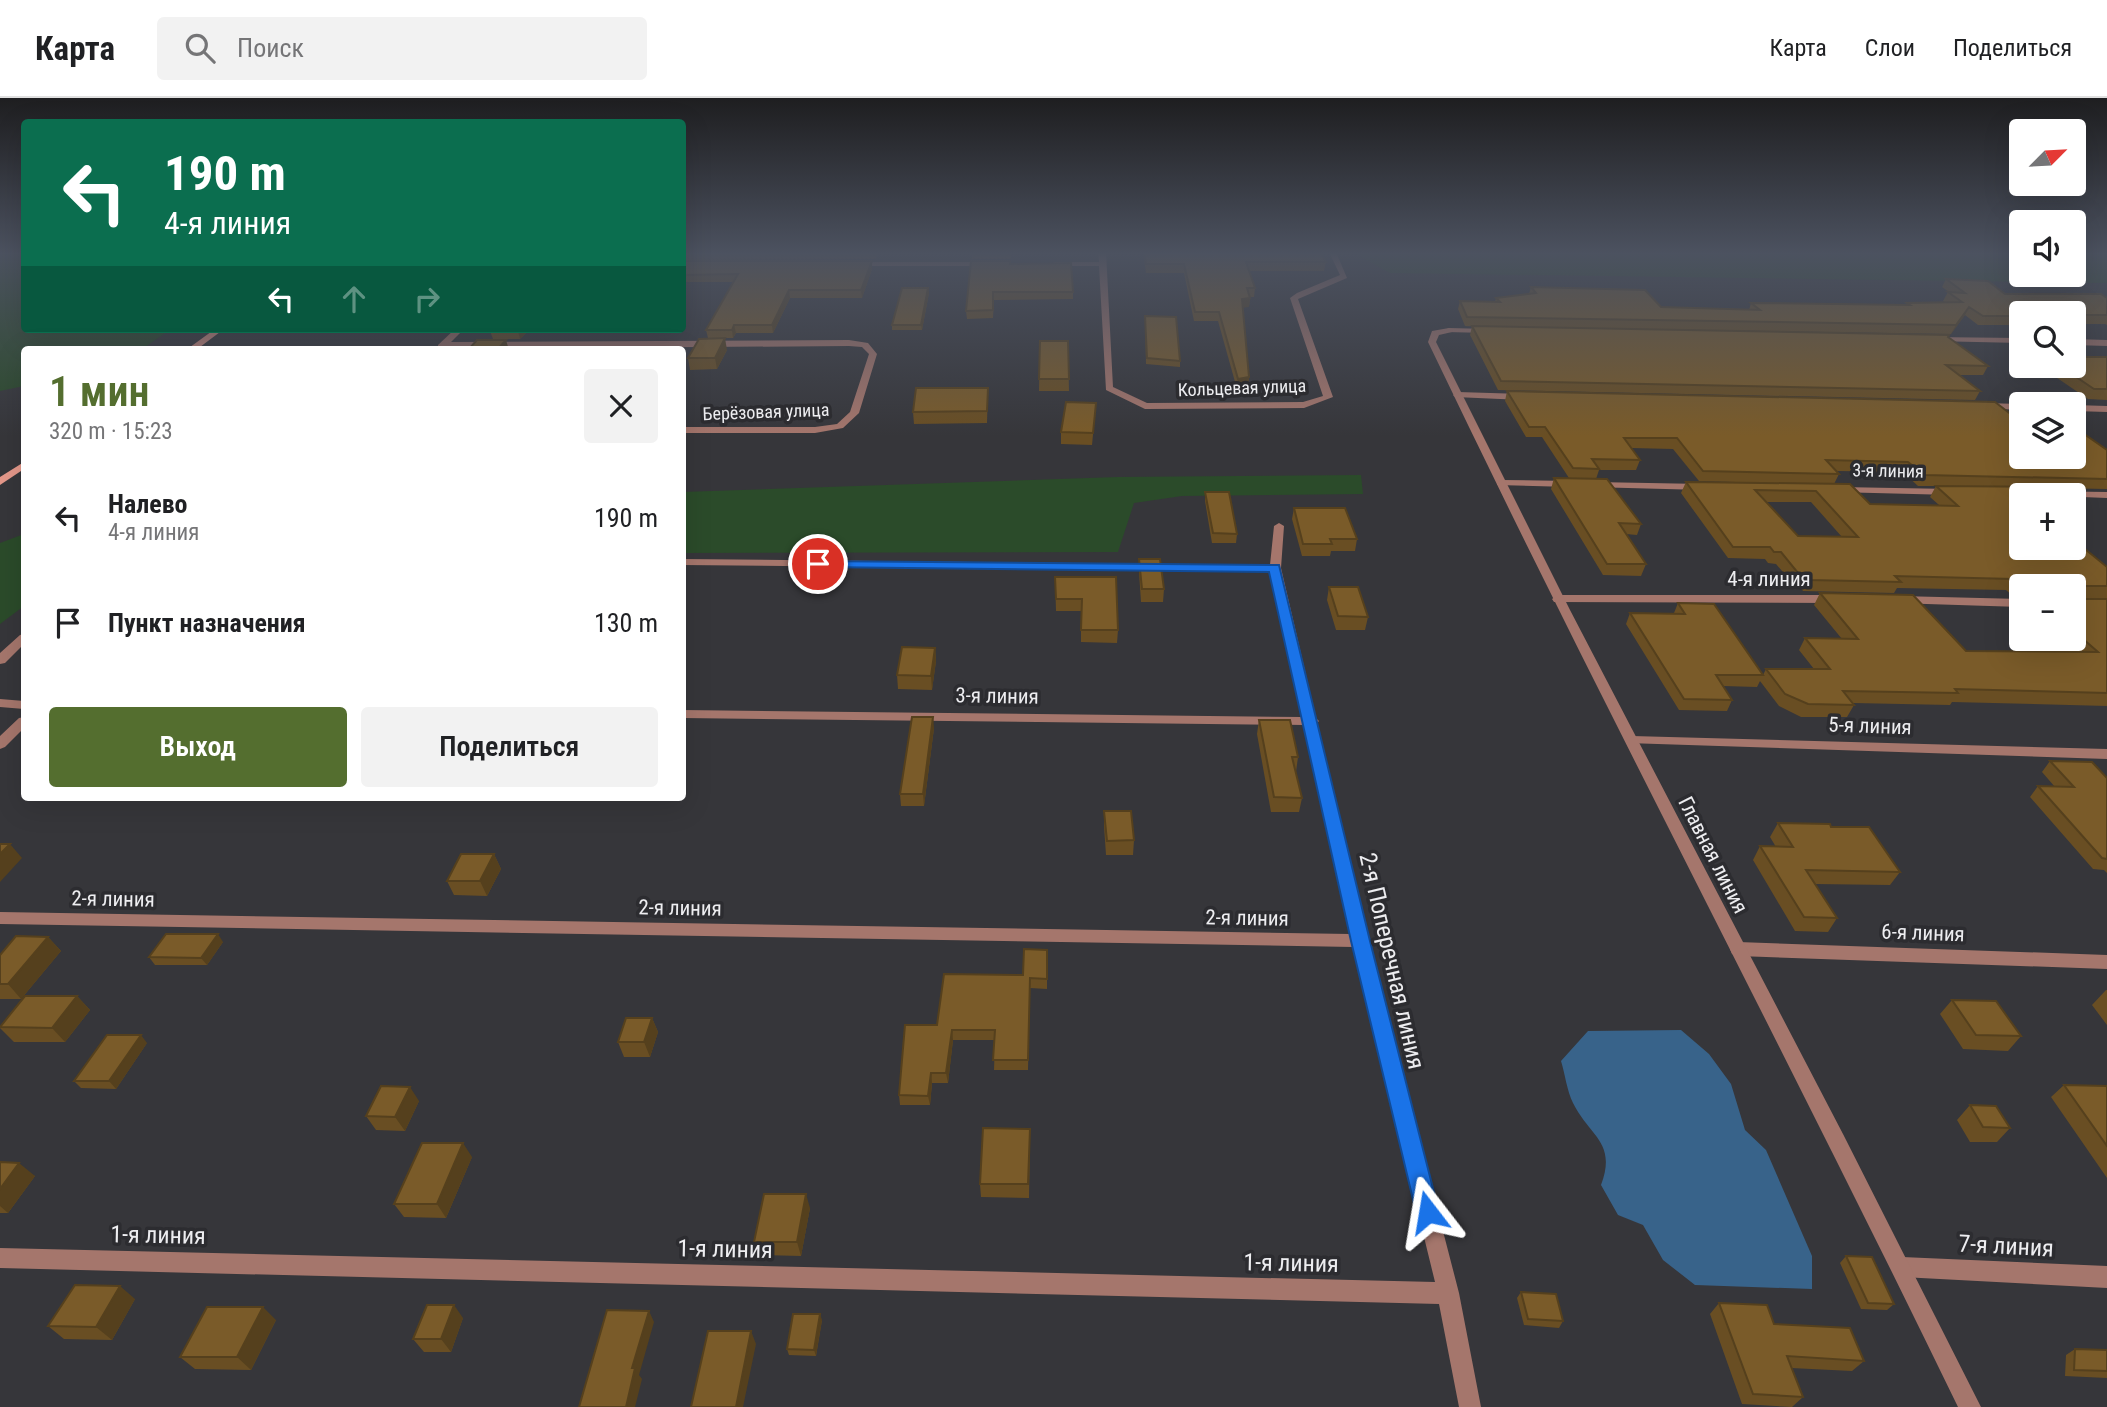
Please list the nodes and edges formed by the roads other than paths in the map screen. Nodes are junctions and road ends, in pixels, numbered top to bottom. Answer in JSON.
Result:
{"nodes":[{"id":1,"x":1105,"y":313,"type":"edge"},
{"id":2,"x":1299,"y":313,"type":"edge"},
{"id":3,"x":1505,"y":331,"type":"edge"},
{"id":4,"x":214,"y":333,"type":"edge"},
{"id":5,"x":456,"y":333,"type":"edge"},
{"id":6,"x":1924,"y":339,"type":"edge"},
{"id":7,"x":2009,"y":341,"type":"edge"},
{"id":8,"x":2086,"y":342,"type":"edge"},
{"id":9,"x":2107,"y":343,"type":"edge"},
{"id":10,"x":196,"y":346,"type":"edge"},
{"id":11,"x":443,"y":346,"type":"edge"},
{"id":12,"x":604,"y":346,"type":"edge"},
{"id":13,"x":1458,"y":395,"type":"junction"},
{"id":14,"x":1540,"y":397,"type":"edge"},
{"id":15,"x":1966,"y":406,"type":"edge"},
{"id":16,"x":2009,"y":407,"type":"edge"},
{"id":17,"x":2086,"y":408,"type":"edge"},
{"id":18,"x":2107,"y":409,"type":"edge"},
{"id":19,"x":686,"y":430,"type":"edge"},
{"id":20,"x":21,"y":467,"type":"edge"},
{"id":21,"x":0,"y":482,"type":"edge"},
{"id":22,"x":1501,"y":483,"type":"junction"},
{"id":23,"x":1721,"y":487,"type":"edge"},
{"id":24,"x":1831,"y":489,"type":"edge"},
{"id":25,"x":1969,"y":492,"type":"edge"},
{"id":26,"x":2086,"y":494,"type":"edge"},
{"id":27,"x":2107,"y":495,"type":"edge"},
{"id":28,"x":1279,"y":526,"type":"dead end"},
{"id":29,"x":686,"y":562,"type":"edge"},
{"id":30,"x":1275,"y":568,"type":"junction"},
{"id":31,"x":1558,"y":598,"type":"junction"},
{"id":32,"x":1857,"y":599,"type":"edge"},
{"id":33,"x":1884,"y":600,"type":"edge"},
{"id":34,"x":2009,"y":603,"type":"edge"},
{"id":35,"x":21,"y":641,"type":"edge"},
{"id":36,"x":0,"y":660,"type":"edge"},
{"id":37,"x":0,"y":702,"type":"edge"},
{"id":38,"x":21,"y":705,"type":"edge"},
{"id":39,"x":686,"y":714,"type":"edge"},
{"id":40,"x":1311,"y":721,"type":"junction"},
{"id":41,"x":21,"y":724,"type":"edge"},
{"id":42,"x":1632,"y":740,"type":"junction"},
{"id":43,"x":0,"y":744,"type":"edge"},
{"id":44,"x":2107,"y":754,"type":"edge"},
{"id":45,"x":0,"y":918,"type":"edge"},
{"id":46,"x":1360,"y":941,"type":"junction"},
{"id":47,"x":1738,"y":949,"type":"junction"},
{"id":48,"x":2107,"y":962,"type":"edge"},
{"id":49,"x":0,"y":1258,"type":"edge"},
{"id":50,"x":1902,"y":1267,"type":"junction"},
{"id":51,"x":2107,"y":1277,"type":"edge"},
{"id":52,"x":1448,"y":1293,"type":"junction"},
{"id":53,"x":1470,"y":1407,"type":"edge"},
{"id":54,"x":1970,"y":1407,"type":"edge"}],
"edges":[{"from":1,"to":2,"type":"street","name":"Кольцевая улица"},
{"from":3,"to":13,"type":"street","name":"Главная линия"},
{"from":4,"to":10,"type":"main road"},
{"from":5,"to":11,"type":"street"},
{"from":6,"to":7,"type":"street"},
{"from":8,"to":9,"type":"street"},
{"from":12,"to":19,"type":"street","name":"Берёзовая улица"},
{"from":13,"to":14,"type":"street"},
{"from":13,"to":22,"type":"street","name":"Главная линия"},
{"from":15,"to":16,"type":"street"},
{"from":17,"to":18,"type":"street"},
{"from":20,"to":21,"type":"main road"},
{"from":22,"to":23,"type":"street"},
{"from":22,"to":31,"type":"street","name":"Главная линия"},
{"from":24,"to":25,"type":"street","name":"3-я линия"},
{"from":26,"to":27,"type":"street"},
{"from":28,"to":30,"type":"street","name":"2-я Поперечная линия"},
{"from":29,"to":30,"type":"street"},
{"from":30,"to":40,"type":"street","name":"2-я Поперечная линия"},
{"from":31,"to":32,"type":"street","name":"4-я линия"},
{"from":31,"to":42,"type":"street","name":"Главная линия"},
{"from":33,"to":34,"type":"street"},
{"from":35,"to":36,"type":"street"},
{"from":37,"to":38,"type":"street"},
{"from":39,"to":40,"type":"street","name":"3-я линия"},
{"from":40,"to":46,"type":"street","name":"2-я Поперечная линия"},
{"from":41,"to":43,"type":"street"},
{"from":42,"to":44,"type":"street","name":"5-я линия"},
{"from":42,"to":47,"type":"street","name":"Главная линия"},
{"from":45,"to":46,"type":"street","name":"2-я линия"},
{"from":46,"to":52,"type":"street","name":"2-я Поперечная линия"},
{"from":47,"to":48,"type":"street","name":"6-я линия"},
{"from":47,"to":50,"type":"street","name":"Главная линия"},
{"from":49,"to":52,"type":"street","name":"1-я линия"},
{"from":50,"to":51,"type":"street","name":"7-я линия"},
{"from":50,"to":54,"type":"street","name":"Главная линия"},
{"from":52,"to":53,"type":"street","name":"2-я Поперечная линия"}]}
